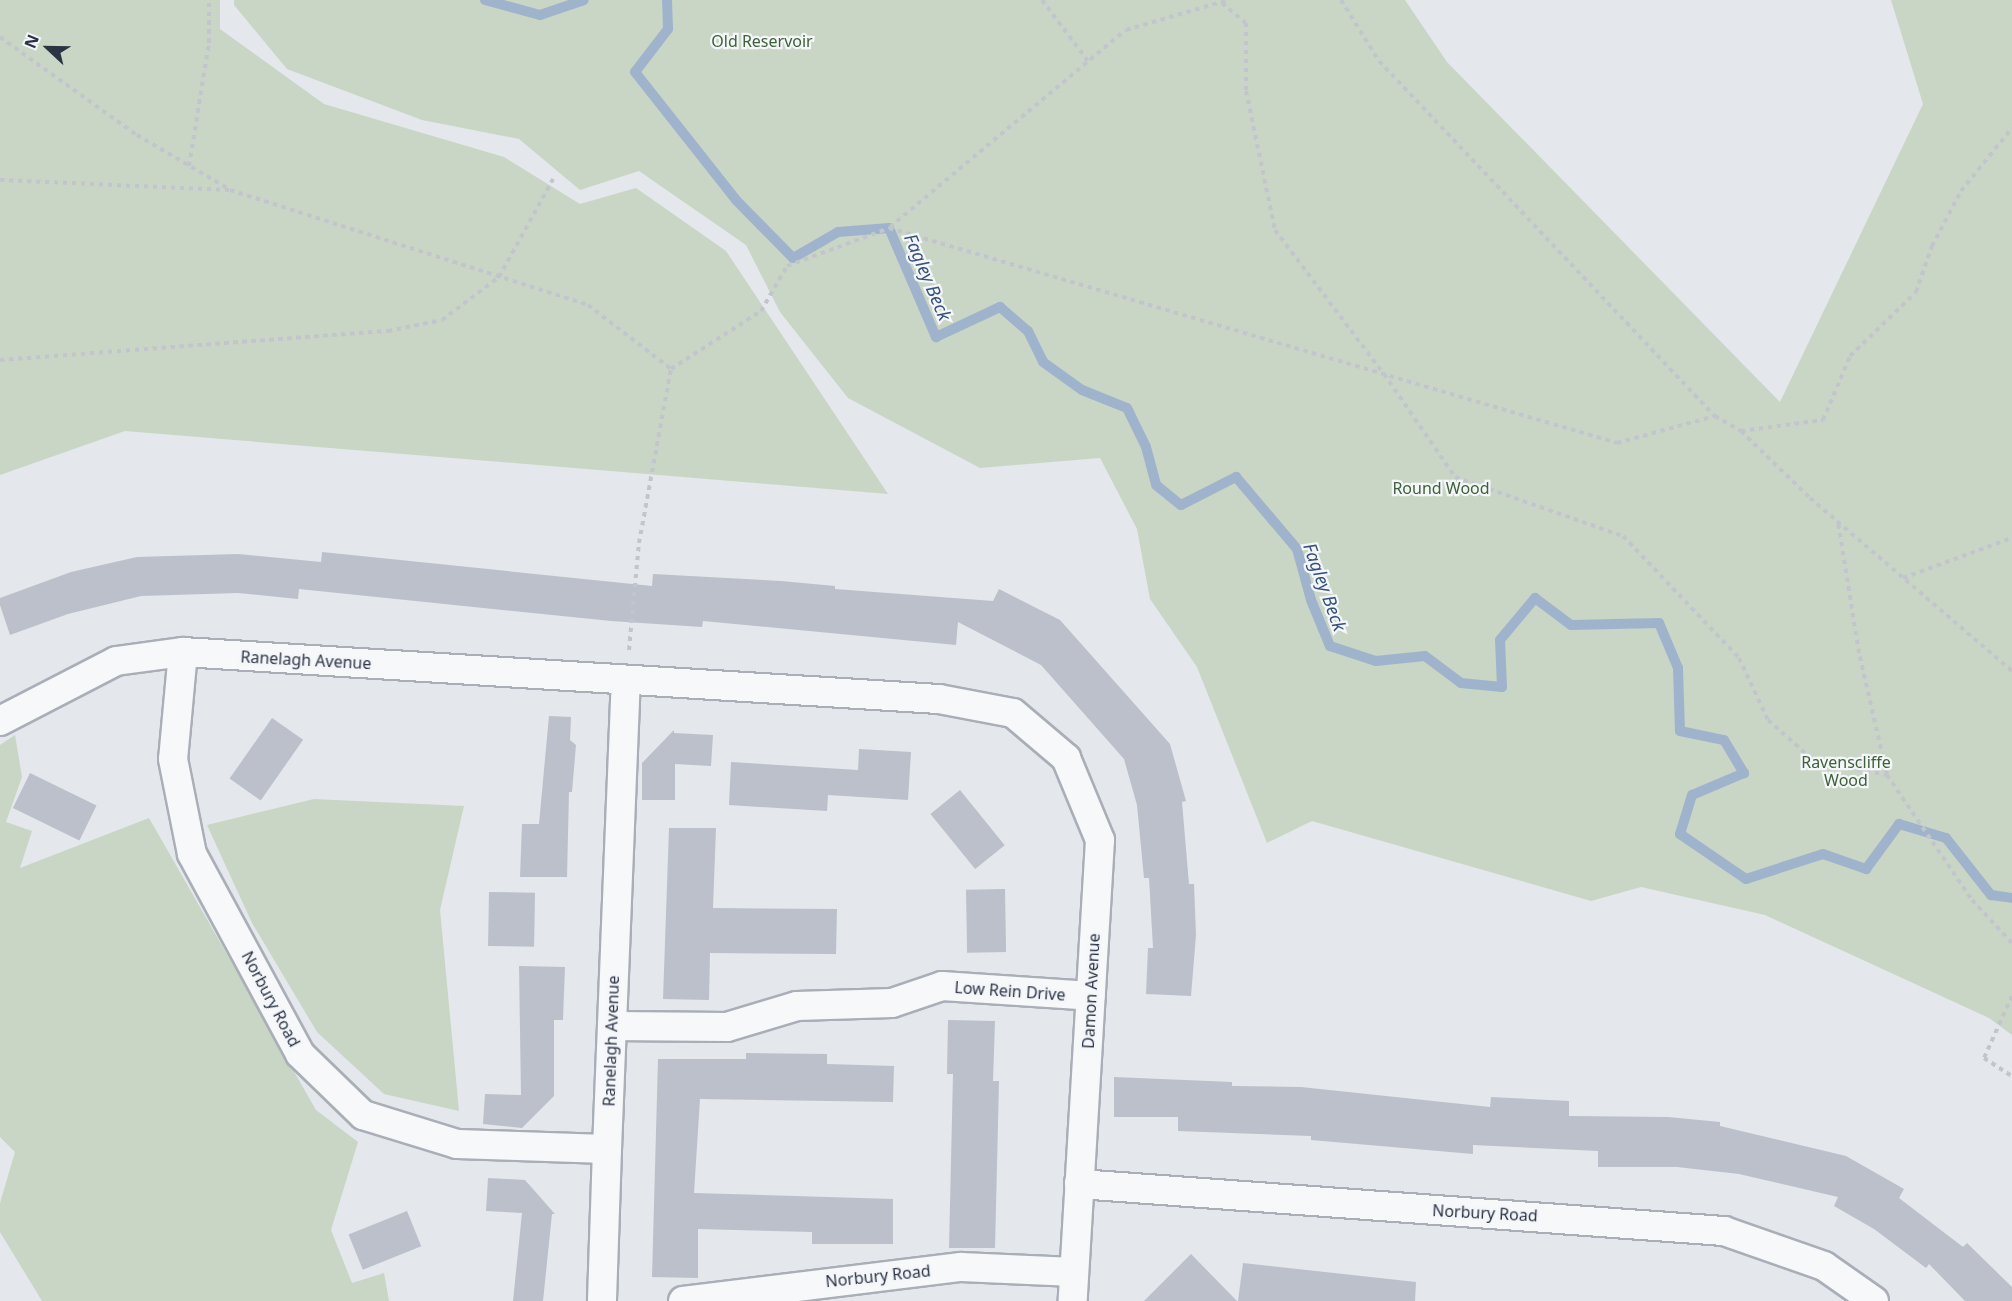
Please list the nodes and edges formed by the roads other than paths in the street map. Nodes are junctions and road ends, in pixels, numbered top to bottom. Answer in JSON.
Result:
{"nodes":[{"id":1,"x":183,"y":652,"type":"junction"},
{"id":2,"x":626,"y":680,"type":"junction"},
{"id":3,"x":1012,"y":713,"type":"joint"},
{"id":4,"x":0,"y":721,"type":"edge"},
{"id":5,"x":1091,"y":996,"type":"junction"},
{"id":6,"x":612,"y":1026,"type":"junction"},
{"id":7,"x":607,"y":1149,"type":"junction"},
{"id":8,"x":1079,"y":1184,"type":"junction"},
{"id":9,"x":1074,"y":1272,"type":"junction"},
{"id":10,"x":602,"y":1301,"type":"edge"},
{"id":11,"x":683,"y":1301,"type":"edge"},
{"id":12,"x":1073,"y":1301,"type":"edge"},
{"id":13,"x":1874,"y":1301,"type":"edge"}],
"edges":[{"from":1,"to":2,"type":"street","name":"Ranelagh Avenue"},
{"from":1,"to":4,"type":"street","name":"Ranelagh Avenue"},
{"from":1,"to":7,"type":"street","name":"Norbury Road"},
{"from":2,"to":3,"type":"street","name":"Ranelagh Avenue"},
{"from":2,"to":6,"type":"street","name":"Ranelagh Avenue"},
{"from":3,"to":5,"type":"street","name":"Damon Avenue"},
{"from":5,"to":6,"type":"street","name":"Low Rein Drive"},
{"from":5,"to":8,"type":"street","name":"Damon Avenue"},
{"from":6,"to":7,"type":"street","name":"Ranelagh Avenue"},
{"from":7,"to":10,"type":"street"},
{"from":8,"to":9,"type":"street","name":"Damon Avenue"},
{"from":8,"to":13,"type":"street","name":"Norbury Road"},
{"from":9,"to":11,"type":"street","name":"Norbury Road"},
{"from":9,"to":12,"type":"street","name":"Damon Avenue"}]}
